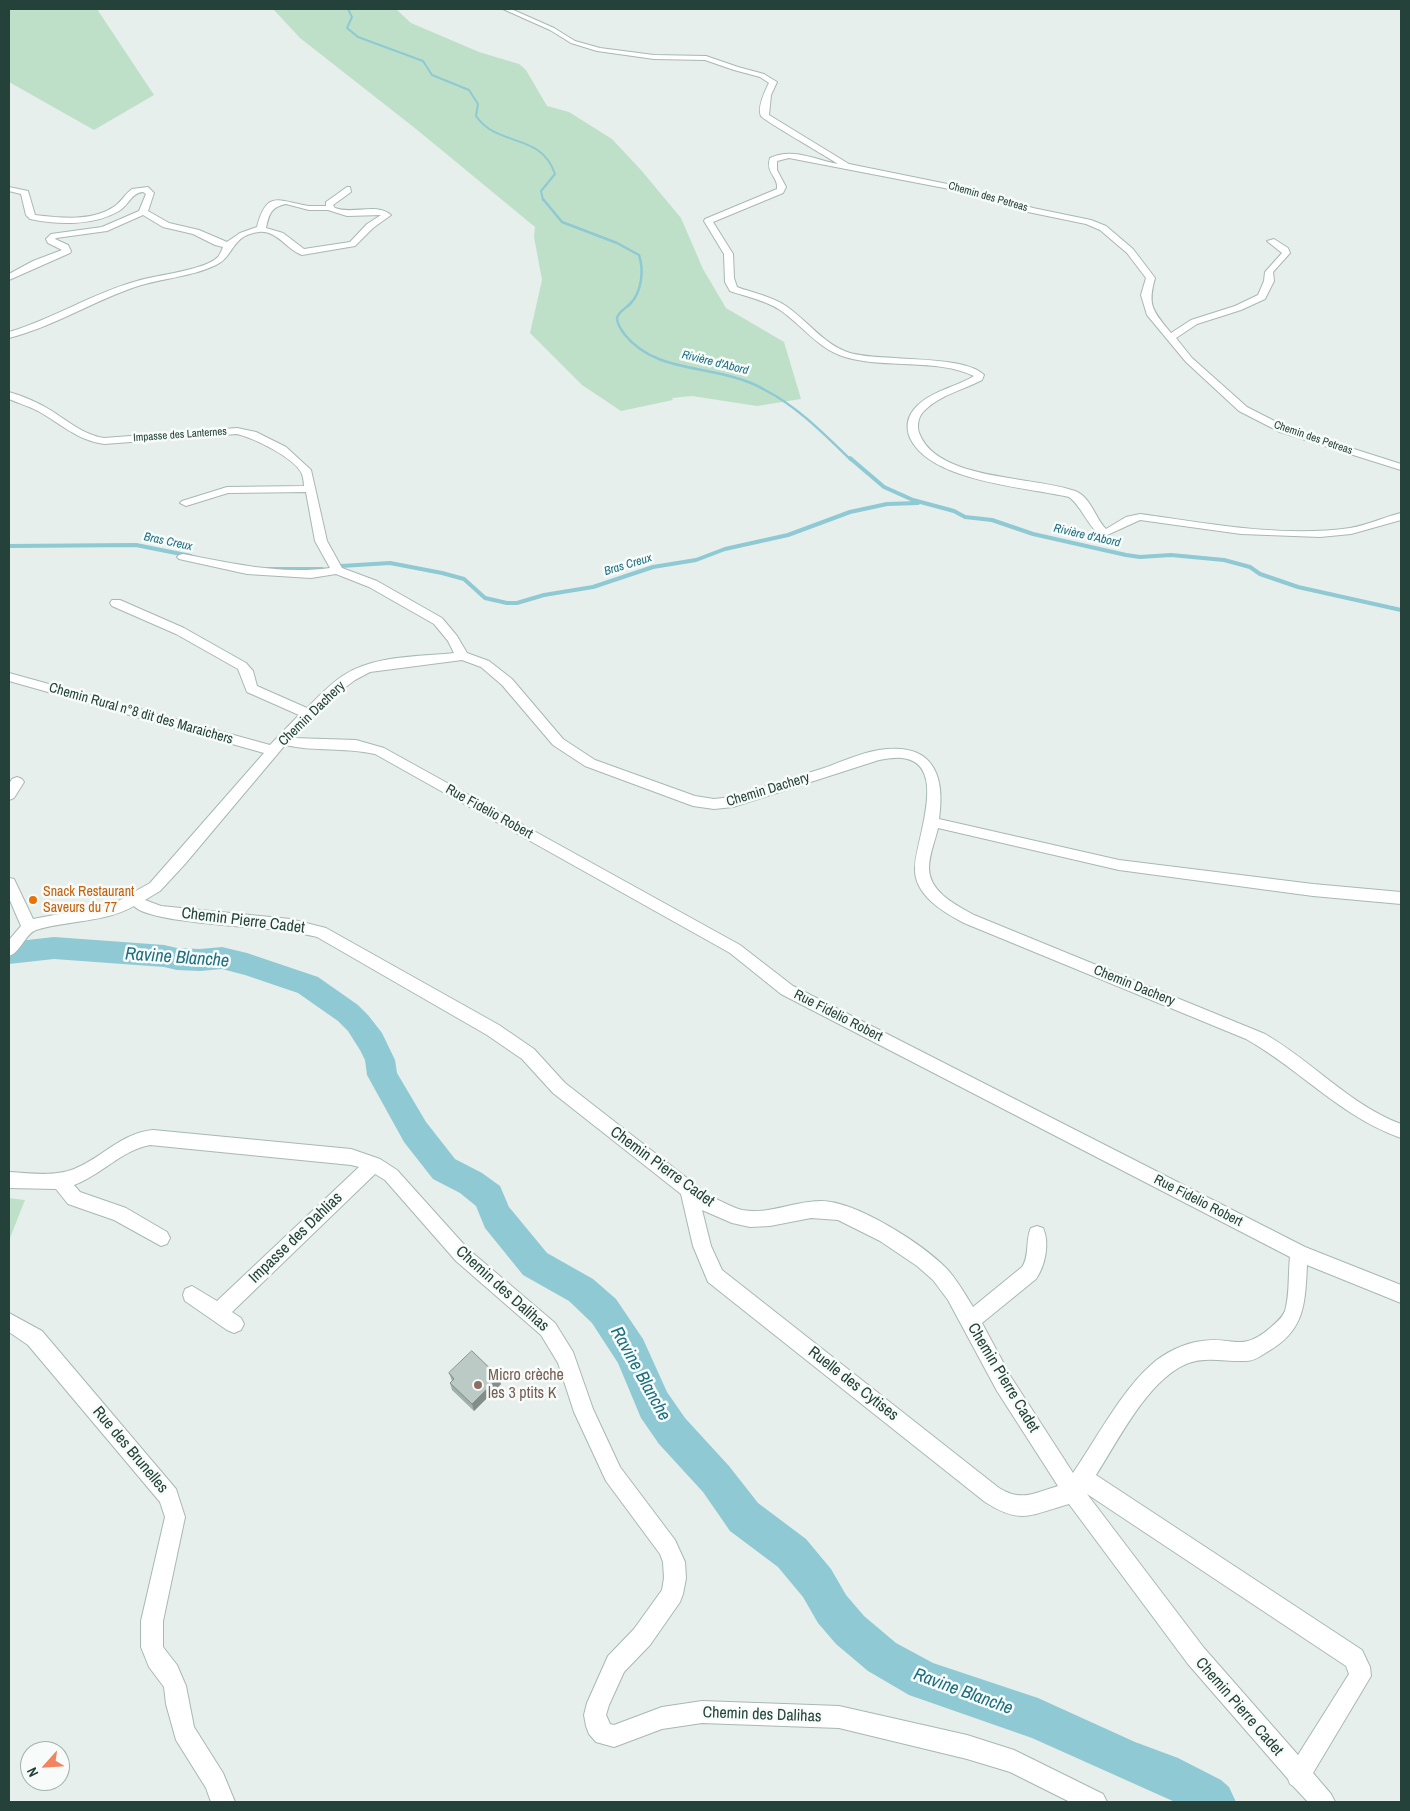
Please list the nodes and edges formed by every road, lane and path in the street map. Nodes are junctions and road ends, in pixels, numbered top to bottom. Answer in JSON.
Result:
{"nodes":[{"id":1,"x":506,"y":9,"type":"edge"},
{"id":2,"x":847,"y":166,"type":"junction"},
{"id":3,"x":9,"y":189,"type":"edge"},
{"id":4,"x":347,"y":189,"type":"dead end"},
{"id":5,"x":330,"y":208,"type":"junction"},
{"id":6,"x":143,"y":212,"type":"junction"},
{"id":7,"x":261,"y":228,"type":"junction"},
{"id":8,"x":1271,"y":241,"type":"dead end"},
{"id":9,"x":229,"y":245,"type":"junction"},
{"id":10,"x":9,"y":277,"type":"edge"},
{"id":11,"x":9,"y":335,"type":"edge"},
{"id":12,"x":1171,"y":337,"type":"junction"},
{"id":13,"x":9,"y":395,"type":"edge"},
{"id":14,"x":1401,"y":467,"type":"edge"},
{"id":15,"x":310,"y":489,"type":"junction"},
{"id":16,"x":186,"y":504,"type":"dead end"},
{"id":17,"x":1401,"y":516,"type":"edge"},
{"id":18,"x":183,"y":557,"type":"dead end"},
{"id":19,"x":337,"y":570,"type":"junction"},
{"id":20,"x":116,"y":603,"type":"dead end"},
{"id":21,"x":462,"y":656,"type":"junction"},
{"id":22,"x":9,"y":677,"type":"edge"},
{"id":23,"x":308,"y":714,"type":"junction"},
{"id":24,"x":278,"y":746,"type":"junction"},
{"id":25,"x":17,"y":782,"type":"dead end"},
{"id":26,"x":9,"y":795,"type":"edge"},
{"id":27,"x":932,"y":822,"type":"junction"},
{"id":28,"x":9,"y":883,"type":"edge"},
{"id":29,"x":1401,"y":898,"type":"edge"},
{"id":30,"x":136,"y":899,"type":"junction"},
{"id":31,"x":16,"y":913,"type":"edge"},
{"id":32,"x":25,"y":930,"type":"junction"},
{"id":33,"x":9,"y":950,"type":"edge"},
{"id":34,"x":1401,"y":1130,"type":"edge"},
{"id":35,"x":374,"y":1164,"type":"junction"},
{"id":36,"x":9,"y":1180,"type":"edge"},
{"id":37,"x":60,"y":1180,"type":"junction"},
{"id":38,"x":689,"y":1191,"type":"junction"},
{"id":39,"x":1037,"y":1234,"type":"dead end"},
{"id":40,"x":161,"y":1238,"type":"dead end"},
{"id":41,"x":1299,"y":1253,"type":"junction"},
{"id":42,"x":1401,"y":1294,"type":"edge"},
{"id":43,"x":192,"y":1295,"type":"dead end"},
{"id":44,"x":218,"y":1313,"type":"junction"},
{"id":45,"x":970,"y":1321,"type":"junction"},
{"id":46,"x":9,"y":1322,"type":"edge"},
{"id":47,"x":234,"y":1324,"type":"dead end"},
{"id":48,"x":1078,"y":1485,"type":"junction"},
{"id":49,"x":1298,"y":1776,"type":"junction"},
{"id":50,"x":223,"y":1802,"type":"edge"},
{"id":51,"x":1095,"y":1802,"type":"edge"},
{"id":52,"x":1323,"y":1802,"type":"edge"}],
"edges":[{"from":1,"to":2,"type":"street","name":"Chemin des Petreas"},
{"from":2,"to":12,"type":"street","name":"Chemin des Petreas"},
{"from":2,"to":17,"type":"street"},
{"from":3,"to":6,"type":"street"},
{"from":4,"to":5,"type":"street"},
{"from":5,"to":7,"type":"street"},
{"from":5,"to":7,"type":"street"},
{"from":6,"to":9,"type":"street"},
{"from":6,"to":10,"type":"street"},
{"from":7,"to":9,"type":"street"},
{"from":8,"to":12,"type":"street"},
{"from":9,"to":11,"type":"street"},
{"from":12,"to":14,"type":"street","name":"Chemin des Petreas"},
{"from":13,"to":15,"type":"street","name":"Impasse des Lanternes"},
{"from":15,"to":16,"type":"street"},
{"from":15,"to":19,"type":"street","name":"Impasse des Lanternes"},
{"from":18,"to":19,"type":"street"},
{"from":19,"to":21,"type":"street"},
{"from":20,"to":23,"type":"street"},
{"from":21,"to":23,"type":"street","name":"Chemin Dachery"},
{"from":21,"to":27,"type":"street","name":"Chemin Dachery"},
{"from":22,"to":24,"type":"street","name":"Chemin Rural n°8 dit des Maraichers"},
{"from":23,"to":24,"type":"street","name":"Chemin Dachery"},
{"from":24,"to":30,"type":"street","name":"Chemin Dachery"},
{"from":24,"to":41,"type":"street","name":"Rue Fidelio Robert"},
{"from":25,"to":26,"type":"street"},
{"from":27,"to":29,"type":"street"},
{"from":27,"to":34,"type":"street","name":"Chemin Dachery"},
{"from":28,"to":31,"type":"street"},
{"from":30,"to":32,"type":"street","name":"Chemin Dachery"},
{"from":30,"to":38,"type":"street","name":"Chemin Pierre Cadet"},
{"from":31,"to":32,"type":"street"},
{"from":32,"to":33,"type":"street"},
{"from":35,"to":37,"type":"street","name":"Chemin des Dalihas"},
{"from":35,"to":44,"type":"street","name":"Impasse des Dahlias"},
{"from":35,"to":51,"type":"street","name":"Chemin des Dalihas"},
{"from":36,"to":37,"type":"street","name":"Chemin des Dalihas"},
{"from":37,"to":40,"type":"street"},
{"from":38,"to":45,"type":"street","name":"Chemin Pierre Cadet"},
{"from":38,"to":48,"type":"street","name":"Ruelle des Cytises"},
{"from":39,"to":45,"type":"street"},
{"from":41,"to":42,"type":"street","name":"Rue Fidelio Robert"},
{"from":41,"to":48,"type":"street"},
{"from":43,"to":44,"type":"street"},
{"from":44,"to":47,"type":"street"},
{"from":45,"to":48,"type":"street","name":"Chemin Pierre Cadet"},
{"from":46,"to":50,"type":"street","name":"Rue des Brunelles"},
{"from":48,"to":49,"type":"street","name":"Chemin Pierre Cadet"},
{"from":48,"to":49,"type":"street"},
{"from":49,"to":52,"type":"street","name":"Chemin Pierre Cadet"}]}
